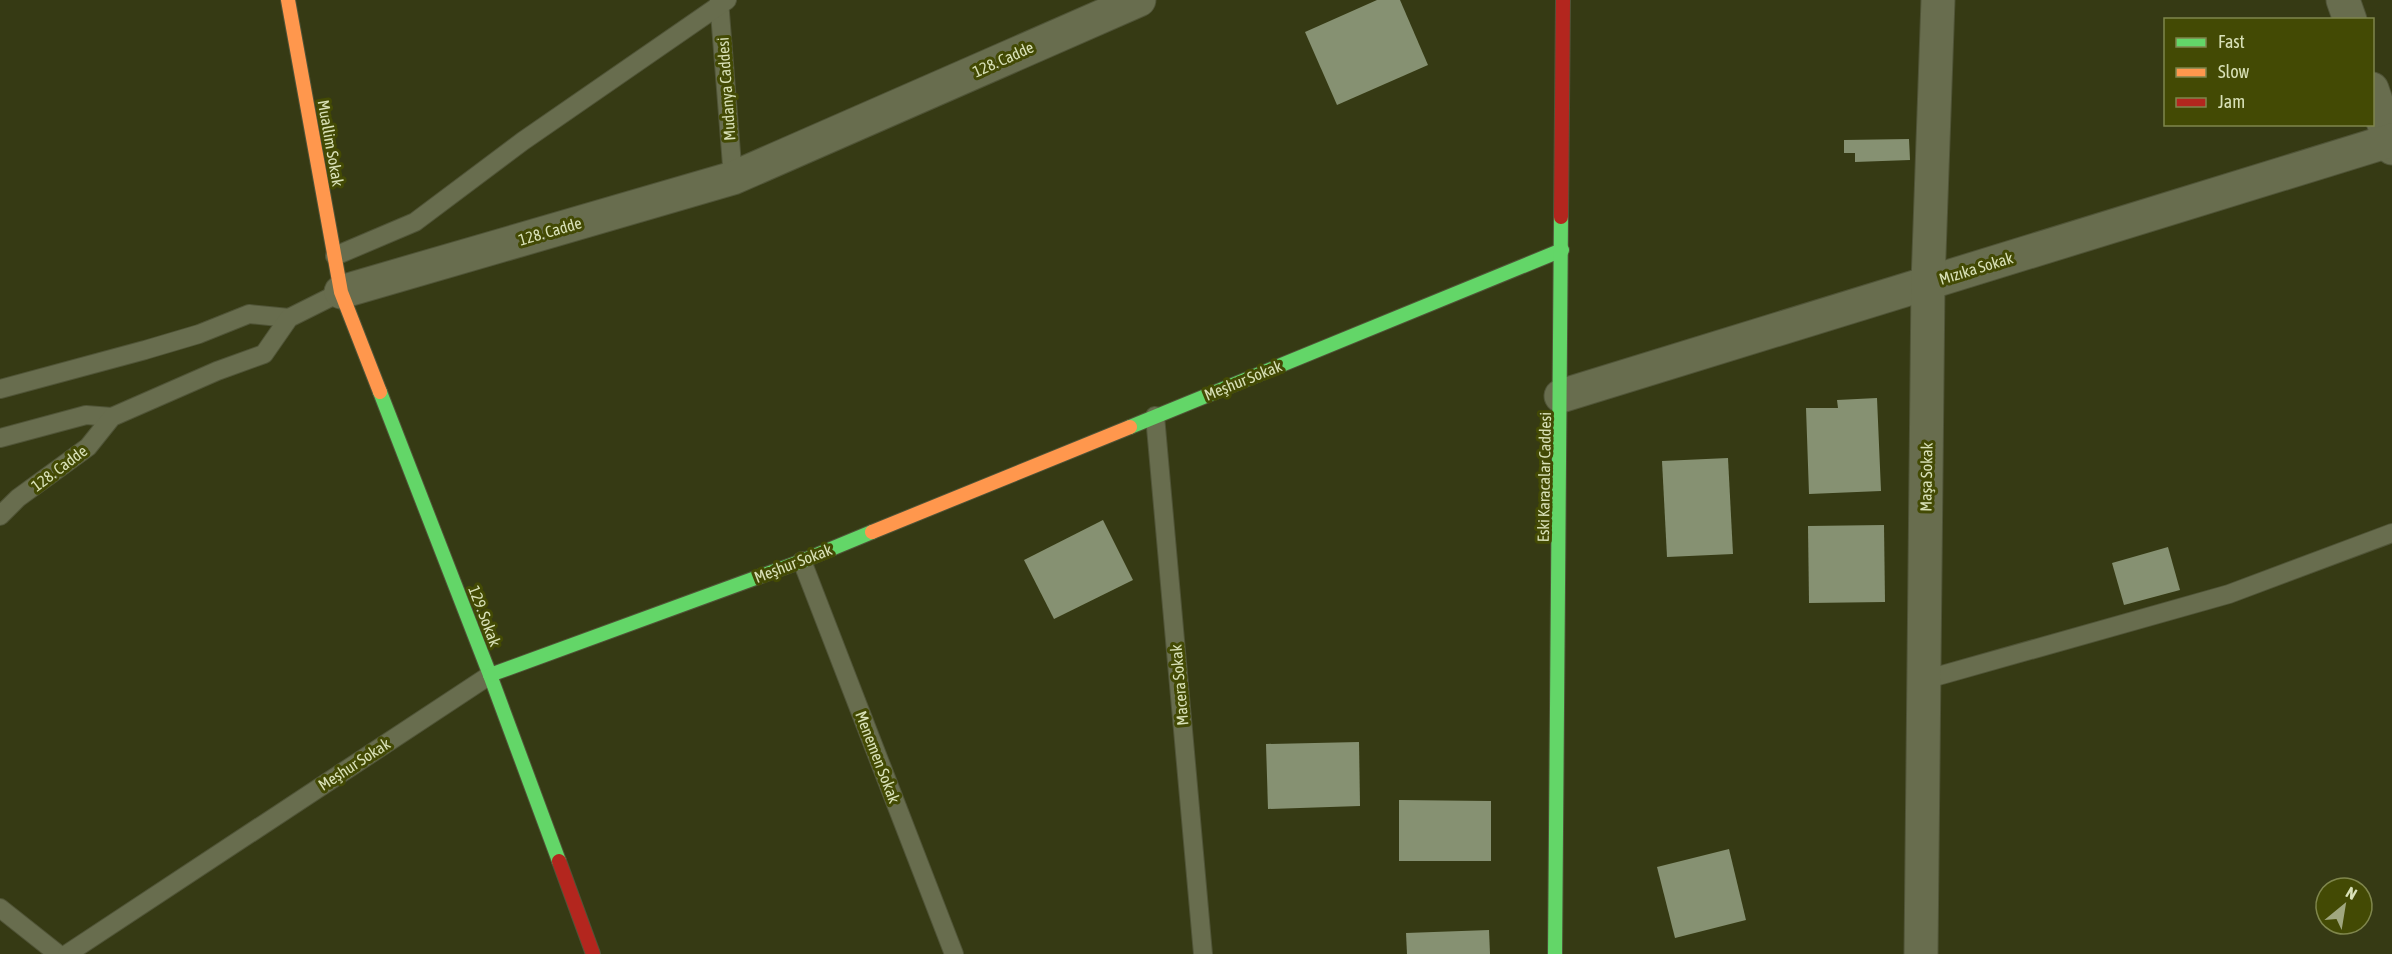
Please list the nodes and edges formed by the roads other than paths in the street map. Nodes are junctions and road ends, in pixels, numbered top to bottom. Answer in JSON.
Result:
{"nodes":[{"id":1,"x":288,"y":0,"type":"edge"},
{"id":2,"x":1139,"y":0,"type":"edge"},
{"id":3,"x":1563,"y":0,"type":"edge"},
{"id":4,"x":1938,"y":0,"type":"edge"},
{"id":5,"x":2343,"y":0,"type":"edge"},
{"id":6,"x":722,"y":2,"type":"edge"},
{"id":7,"x":2349,"y":18,"type":"edge"},
{"id":8,"x":2374,"y":92,"type":"edge"},
{"id":9,"x":2391,"y":143,"type":"edge"},
{"id":10,"x":733,"y":178,"type":"junction"},
{"id":11,"x":1562,"y":250,"type":"junction"},
{"id":12,"x":335,"y":256,"type":"junction"},
{"id":13,"x":1928,"y":283,"type":"junction"},
{"id":14,"x":341,"y":292,"type":"junction"},
{"id":15,"x":290,"y":318,"type":"junction"},
{"id":16,"x":0,"y":389,"type":"edge"},
{"id":17,"x":1561,"y":396,"type":"junction"},
{"id":18,"x":1155,"y":416,"type":"junction"},
{"id":19,"x":112,"y":417,"type":"junction"},
{"id":20,"x":0,"y":438,"type":"edge"},
{"id":21,"x":0,"y":516,"type":"edge"},
{"id":22,"x":2392,"y":533,"type":"edge"},
{"id":23,"x":802,"y":561,"type":"junction"},
{"id":24,"x":490,"y":675,"type":"junction"},
{"id":25,"x":1924,"y":680,"type":"junction"},
{"id":26,"x":0,"y":908,"type":"edge"},
{"id":27,"x":58,"y":954,"type":"edge"},
{"id":28,"x":67,"y":954,"type":"edge"},
{"id":29,"x":593,"y":954,"type":"edge"},
{"id":30,"x":954,"y":954,"type":"edge"},
{"id":31,"x":1203,"y":954,"type":"edge"},
{"id":32,"x":1556,"y":954,"type":"edge"},
{"id":33,"x":1921,"y":954,"type":"edge"}],
"edges":[{"from":1,"to":12,"type":"street","name":"Muallim Sokak"},
{"from":2,"to":10,"type":"street","name":"128. Cadde"},
{"from":3,"to":11,"type":"street","name":"Eski Karacalar Caddesi"},
{"from":4,"to":13,"type":"street","name":"Maşa Sokak"},
{"from":5,"to":7,"type":"street"},
{"from":6,"to":10,"type":"lane","name":"Mudanya Caddesi"},
{"from":6,"to":12,"type":"lane"},
{"from":8,"to":9,"type":"street"},
{"from":9,"to":13,"type":"street","name":"Mızıka Sokak"},
{"from":10,"to":14,"type":"street","name":"128. Cadde"},
{"from":11,"to":17,"type":"street","name":"Eski Karacalar Caddesi"},
{"from":11,"to":18,"type":"street","name":"Meşhur Sokak"},
{"from":12,"to":14,"type":"street","name":"Muallim Sokak"},
{"from":13,"to":17,"type":"street","name":"Mızıka Sokak"},
{"from":13,"to":25,"type":"street","name":"Maşa Sokak"},
{"from":14,"to":15,"type":"lane","name":"128. Cadde"},
{"from":14,"to":24,"type":"street","name":"129. Sokak"},
{"from":15,"to":16,"type":"lane"},
{"from":15,"to":19,"type":"lane","name":"128. Cadde"},
{"from":17,"to":32,"type":"street","name":"Eski Karacalar Caddesi"},
{"from":18,"to":23,"type":"street","name":"Meşhur Sokak"},
{"from":18,"to":31,"type":"lane","name":"Macera Sokak"},
{"from":19,"to":20,"type":"lane"},
{"from":19,"to":21,"type":"lane","name":"128. Cadde"},
{"from":22,"to":25,"type":"lane"},
{"from":23,"to":24,"type":"street","name":"Meşhur Sokak"},
{"from":23,"to":30,"type":"lane","name":"Menemen Sokak"},
{"from":24,"to":28,"type":"lane","name":"Meşhur Sokak"},
{"from":24,"to":29,"type":"street","name":"129. Sokak"},
{"from":25,"to":33,"type":"street","name":"Maşa Sokak"},
{"from":26,"to":27,"type":"lane"}]}
